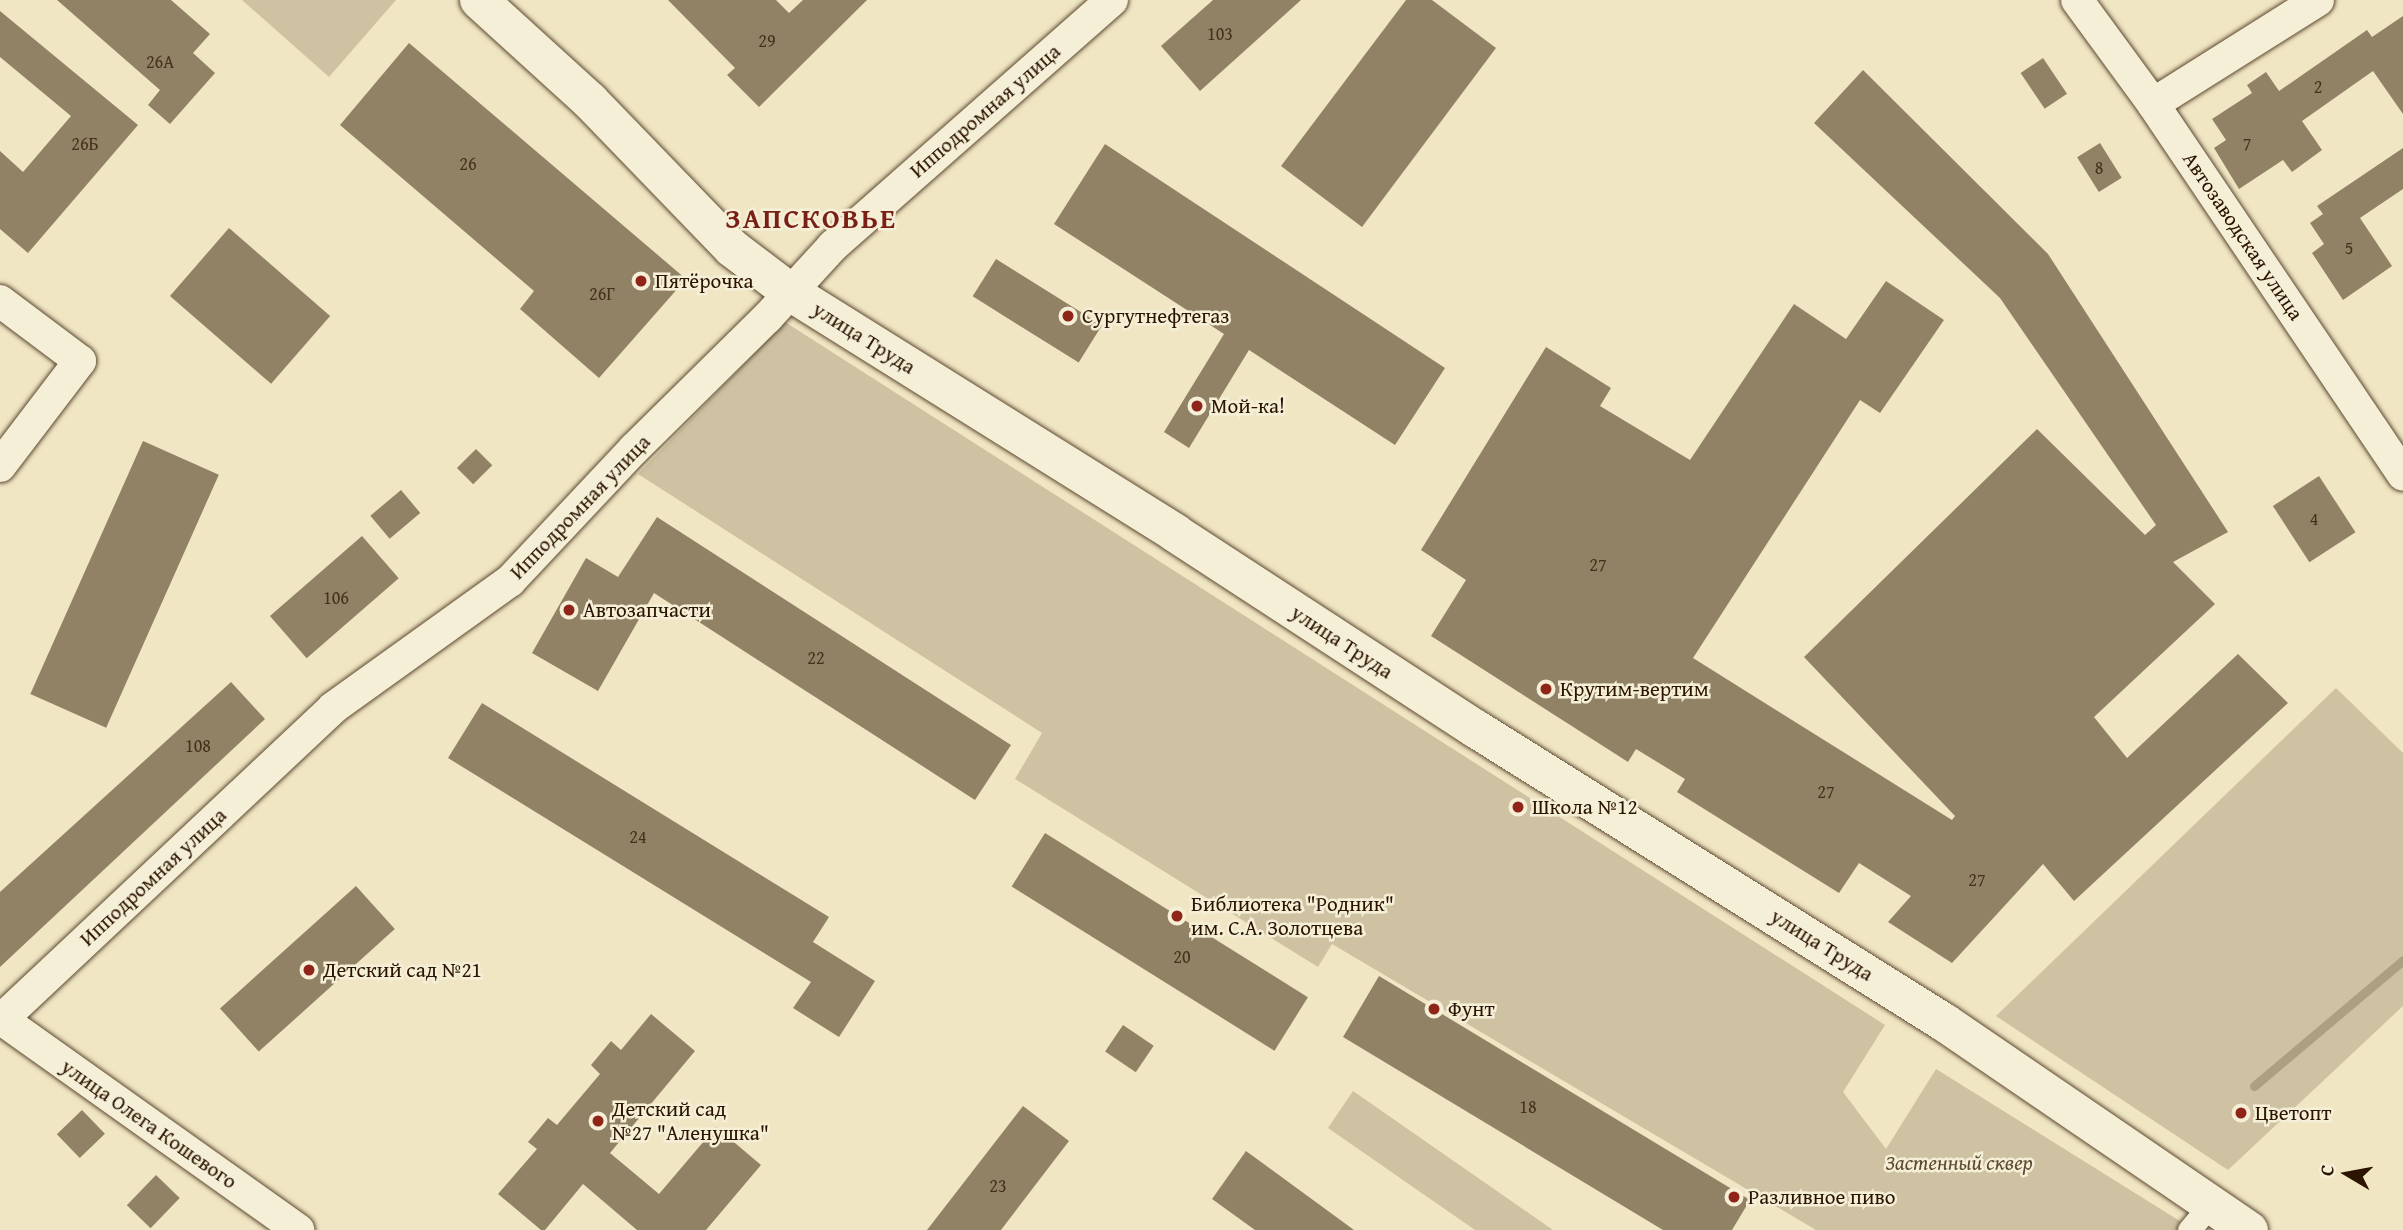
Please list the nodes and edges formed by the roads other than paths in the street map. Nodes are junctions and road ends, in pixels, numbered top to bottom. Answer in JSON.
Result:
{"nodes":[{"id":1,"x":479,"y":0,"type":"edge"},
{"id":2,"x":1112,"y":0,"type":"edge"},
{"id":3,"x":2077,"y":0,"type":"edge"},
{"id":4,"x":2318,"y":0,"type":"edge"},
{"id":5,"x":2154,"y":104,"type":"junction"},
{"id":6,"x":790,"y":292,"type":"junction"},
{"id":7,"x":0,"y":301,"type":"edge"},
{"id":8,"x":0,"y":466,"type":"edge"},
{"id":9,"x":2403,"y":475,"type":"edge"},
{"id":10,"x":1,"y":1019,"type":"edge"},
{"id":11,"x":2201,"y":1217,"type":"edge"},
{"id":12,"x":298,"y":1230,"type":"edge"},
{"id":13,"x":2249,"y":1230,"type":"edge"}],
"edges":[{"from":1,"to":6,"type":"main road","name":"улица Труда"},
{"from":2,"to":6,"type":"street","name":"Ипподромная улица"},
{"from":3,"to":5,"type":"street","name":"Автозаводская улица"},
{"from":4,"to":5,"type":"street"},
{"from":5,"to":9,"type":"street","name":"Автозаводская улица"},
{"from":6,"to":10,"type":"street","name":"Ипподромная улица"},
{"from":6,"to":11,"type":"main road","name":"улица Труда"},
{"from":7,"to":8,"type":"street"},
{"from":10,"to":12,"type":"street","name":"улица Олега Кошевого"},
{"from":11,"to":13,"type":"main road","name":"улица Труда"}]}
